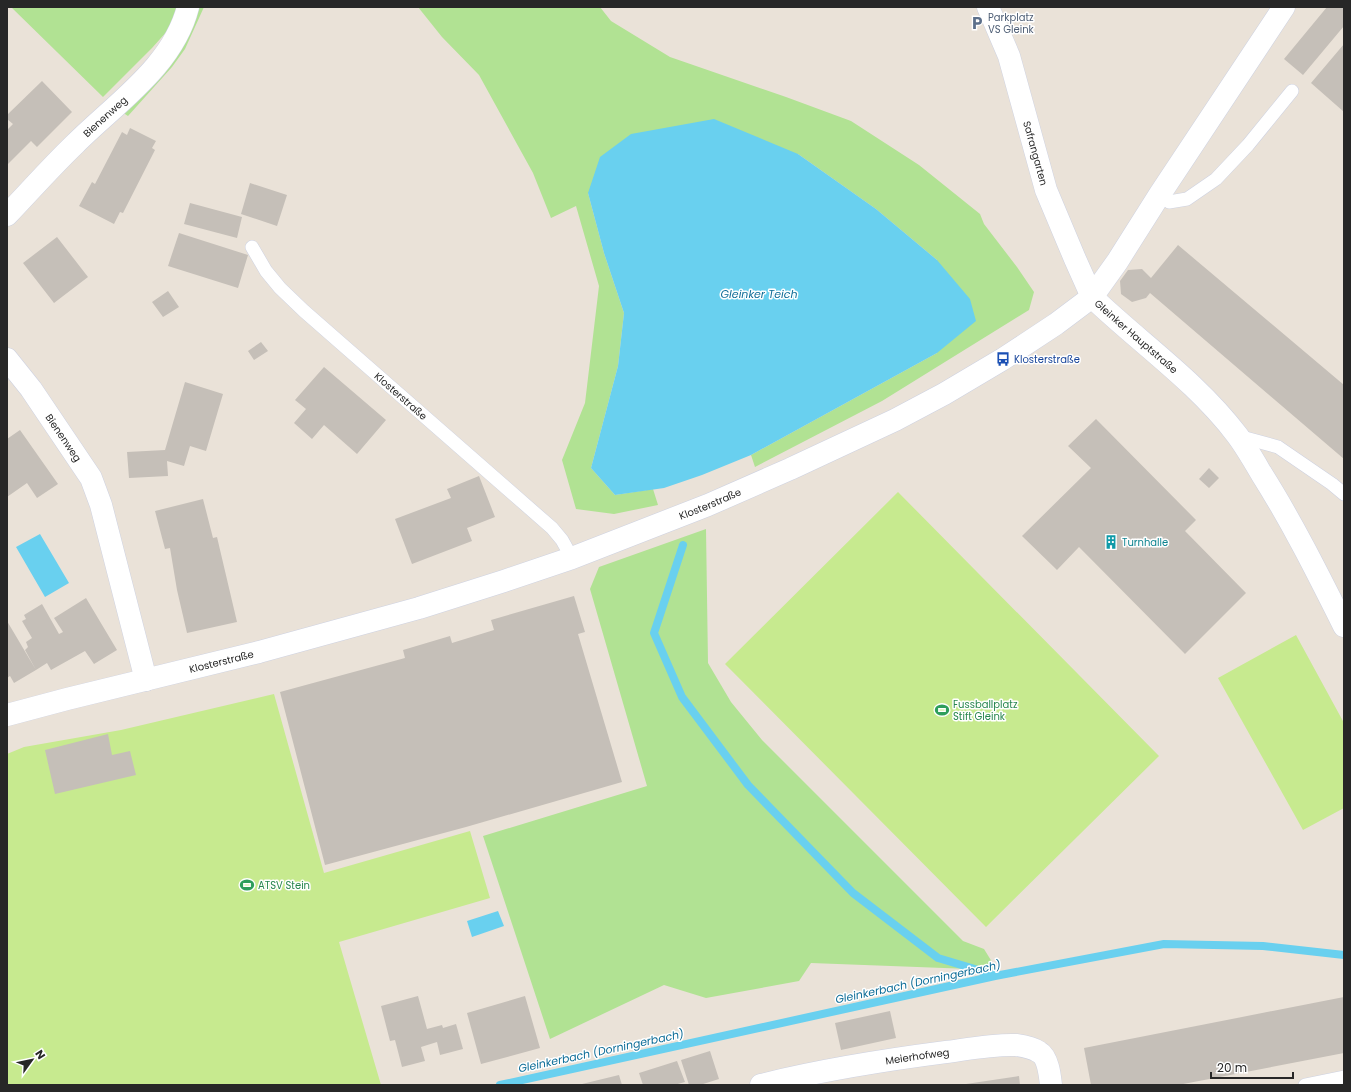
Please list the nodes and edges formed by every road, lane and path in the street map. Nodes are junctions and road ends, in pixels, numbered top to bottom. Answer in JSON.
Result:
{"nodes":[{"id":1,"x":188,"y":7,"type":"edge"},
{"id":2,"x":988,"y":7,"type":"edge"},
{"id":3,"x":1284,"y":7,"type":"edge"},
{"id":4,"x":1292,"y":90,"type":"dead end"},
{"id":5,"x":1160,"y":194,"type":"junction"},
{"id":6,"x":7,"y":215,"type":"edge"},
{"id":7,"x":252,"y":247,"type":"dead end"},
{"id":8,"x":1092,"y":297,"type":"junction"},
{"id":9,"x":7,"y":359,"type":"edge"},
{"id":10,"x":1238,"y":436,"type":"junction"},
{"id":11,"x":1344,"y":494,"type":"edge"},
{"id":12,"x":572,"y":558,"type":"junction"},
{"id":13,"x":1344,"y":626,"type":"edge"},
{"id":14,"x":146,"y":680,"type":"junction"},
{"id":15,"x":7,"y":715,"type":"edge"},
{"id":16,"x":1344,"y":1076,"type":"edge"},
{"id":17,"x":761,"y":1085,"type":"edge"},
{"id":18,"x":1051,"y":1085,"type":"edge"},
{"id":19,"x":1305,"y":1085,"type":"edge"}],
"edges":[{"from":1,"to":6,"type":"street","name":"Bienenweg"},
{"from":2,"to":8,"type":"street","name":"Safrangarten"},
{"from":3,"to":5,"type":"street","name":"Gleinker Hauptstraße"},
{"from":4,"to":5,"type":"lane"},
{"from":5,"to":8,"type":"street","name":"Gleinker Hauptstraße"},
{"from":7,"to":12,"type":"lane","name":"Klosterstraße"},
{"from":8,"to":10,"type":"street","name":"Gleinker Hauptstraße"},
{"from":8,"to":12,"type":"street","name":"Klosterstraße"},
{"from":9,"to":14,"type":"street","name":"Bienenweg"},
{"from":10,"to":11,"type":"lane"},
{"from":10,"to":13,"type":"street","name":"Gleinker Hauptstraße"},
{"from":12,"to":14,"type":"street","name":"Klosterstraße"},
{"from":14,"to":15,"type":"street","name":"Klosterstraße"},
{"from":16,"to":19,"type":"lane"},
{"from":17,"to":18,"type":"street","name":"Meierhofweg"}]}
